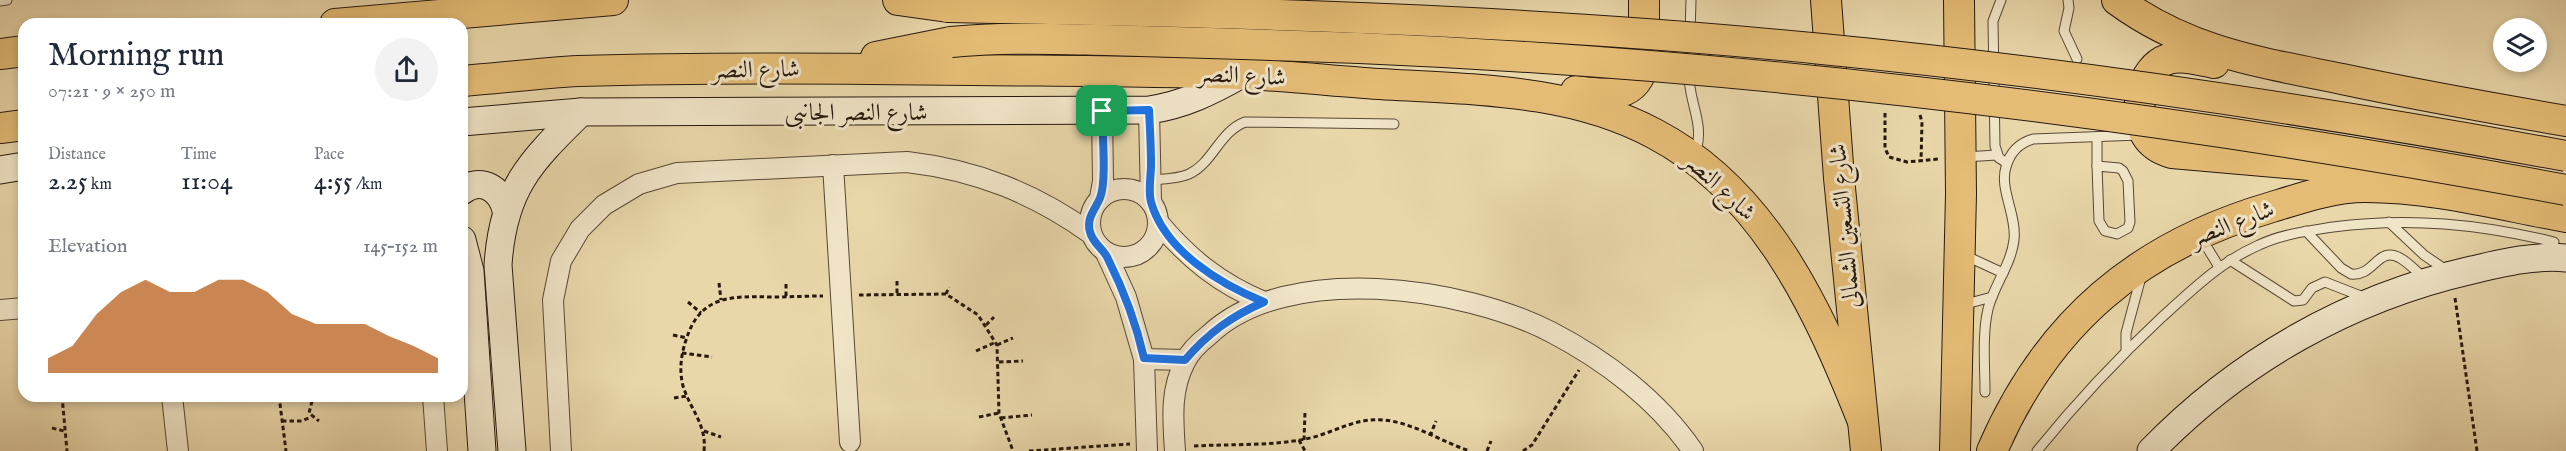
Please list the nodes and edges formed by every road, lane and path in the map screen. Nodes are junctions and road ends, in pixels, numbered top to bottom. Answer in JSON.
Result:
{"nodes":[{"id":1,"x":7,"y":0,"type":"edge"},
{"id":2,"x":613,"y":0,"type":"edge"},
{"id":3,"x":898,"y":0,"type":"edge"},
{"id":4,"x":1644,"y":0,"type":"edge"},
{"id":5,"x":1691,"y":0,"type":"edge"},
{"id":6,"x":1826,"y":0,"type":"edge"},
{"id":7,"x":1959,"y":0,"type":"edge"},
{"id":8,"x":2001,"y":0,"type":"edge"},
{"id":9,"x":2068,"y":0,"type":"edge"},
{"id":10,"x":2117,"y":0,"type":"edge"},
{"id":11,"x":0,"y":1,"type":"edge"},
{"id":12,"x":341,"y":16,"type":"edge"},
{"id":13,"x":1690,"y":44,"type":"dead end"},
{"id":14,"x":18,"y":52,"type":"edge"},
{"id":15,"x":0,"y":54,"type":"edge"},
{"id":16,"x":1689,"y":55,"type":"dead end"},
{"id":17,"x":2077,"y":59,"type":"dead end"},
{"id":18,"x":2255,"y":61,"type":"junction"},
{"id":19,"x":842,"y":68,"type":"junction"},
{"id":20,"x":1242,"y":74,"type":"junction"},
{"id":21,"x":468,"y":80,"type":"edge"},
{"id":22,"x":1518,"y":94,"type":"junction"},
{"id":23,"x":1886,"y":109,"type":"dead end"},
{"id":24,"x":1149,"y":110,"type":"junction"},
{"id":25,"x":1102,"y":111,"type":"junction"},
{"id":26,"x":1919,"y":111,"type":"dead end"},
{"id":27,"x":581,"y":112,"type":"junction"},
{"id":28,"x":468,"y":121,"type":"edge"},
{"id":29,"x":2566,"y":122,"type":"edge"},
{"id":30,"x":1394,"y":124,"type":"dead end"},
{"id":31,"x":18,"y":126,"type":"edge"},
{"id":32,"x":0,"y":128,"type":"edge"},
{"id":33,"x":2146,"y":135,"type":"junction"},
{"id":34,"x":2097,"y":137,"type":"junction"},
{"id":35,"x":1997,"y":155,"type":"junction"},
{"id":36,"x":2566,"y":156,"type":"edge"},
{"id":37,"x":1692,"y":157,"type":"junction"},
{"id":38,"x":1961,"y":157,"type":"junction"},
{"id":39,"x":2007,"y":163,"type":"junction"},
{"id":40,"x":833,"y":165,"type":"junction"},
{"id":41,"x":2097,"y":166,"type":"junction"},
{"id":42,"x":18,"y":167,"type":"edge"},
{"id":43,"x":0,"y":170,"type":"edge"},
{"id":44,"x":1151,"y":180,"type":"junction"},
{"id":45,"x":468,"y":188,"type":"edge"},
{"id":46,"x":2419,"y":190,"type":"junction"},
{"id":47,"x":2566,"y":190,"type":"edge"},
{"id":48,"x":1100,"y":198,"type":"junction"},
{"id":49,"x":1151,"y":202,"type":"junction"},
{"id":50,"x":506,"y":210,"type":"junction"},
{"id":51,"x":1158,"y":222,"type":"junction"},
{"id":52,"x":2389,"y":222,"type":"junction"},
{"id":53,"x":2306,"y":231,"type":"junction"},
{"id":54,"x":1090,"y":233,"type":"junction"},
{"id":55,"x":2200,"y":234,"type":"junction"},
{"id":56,"x":2562,"y":239,"type":"edge"},
{"id":57,"x":1106,"y":253,"type":"junction"},
{"id":58,"x":1960,"y":254,"type":"junction"},
{"id":59,"x":2230,"y":260,"type":"junction"},
{"id":60,"x":2145,"y":262,"type":"junction"},
{"id":61,"x":468,"y":264,"type":"edge"},
{"id":62,"x":2219,"y":267,"type":"junction"},
{"id":63,"x":2003,"y":273,"type":"junction"},
{"id":64,"x":2440,"y":277,"type":"junction"},
{"id":65,"x":897,"y":281,"type":"dead end"},
{"id":66,"x":719,"y":283,"type":"dead end"},
{"id":67,"x":786,"y":284,"type":"dead end"},
{"id":68,"x":949,"y":287,"type":"dead end"},
{"id":69,"x":897,"y":293,"type":"dead end"},
{"id":70,"x":946,"y":294,"type":"dead end"},
{"id":71,"x":786,"y":297,"type":"dead end"},
{"id":72,"x":1992,"y":297,"type":"junction"},
{"id":73,"x":721,"y":300,"type":"dead end"},
{"id":74,"x":2373,"y":301,"type":"junction"},
{"id":75,"x":688,"y":302,"type":"dead end"},
{"id":76,"x":1264,"y":302,"type":"junction"},
{"id":77,"x":1960,"y":306,"type":"junction"},
{"id":78,"x":18,"y":308,"type":"edge"},
{"id":79,"x":0,"y":310,"type":"edge"},
{"id":80,"x":700,"y":313,"type":"dead end"},
{"id":81,"x":994,"y":317,"type":"dead end"},
{"id":82,"x":986,"y":325,"type":"dead end"},
{"id":83,"x":673,"y":335,"type":"dead end"},
{"id":84,"x":687,"y":338,"type":"dead end"},
{"id":85,"x":1013,"y":338,"type":"dead end"},
{"id":86,"x":976,"y":351,"type":"dead end"},
{"id":87,"x":2126,"y":351,"type":"junction"},
{"id":88,"x":682,"y":353,"type":"dead end"},
{"id":89,"x":1589,"y":354,"type":"junction"},
{"id":90,"x":712,"y":357,"type":"dead end"},
{"id":91,"x":1144,"y":358,"type":"junction"},
{"id":92,"x":1185,"y":360,"type":"junction"},
{"id":93,"x":1023,"y":361,"type":"dead end"},
{"id":94,"x":999,"y":362,"type":"dead end"},
{"id":95,"x":1985,"y":392,"type":"dead end"},
{"id":96,"x":687,"y":396,"type":"dead end"},
{"id":97,"x":674,"y":398,"type":"dead end"},
{"id":98,"x":63,"y":402,"type":"edge"},
{"id":99,"x":173,"y":402,"type":"edge"},
{"id":100,"x":280,"y":402,"type":"edge"},
{"id":101,"x":312,"y":402,"type":"edge"},
{"id":102,"x":433,"y":402,"type":"edge"},
{"id":103,"x":1305,"y":412,"type":"dead end"},
{"id":104,"x":999,"y":413,"type":"dead end"},
{"id":105,"x":1032,"y":414,"type":"dead end"},
{"id":106,"x":311,"y":417,"type":"junction"},
{"id":107,"x":980,"y":417,"type":"dead end"},
{"id":108,"x":1001,"y":418,"type":"dead end"},
{"id":109,"x":1862,"y":419,"type":"junction"},
{"id":110,"x":282,"y":421,"type":"junction"},
{"id":111,"x":319,"y":421,"type":"dead end"},
{"id":112,"x":1436,"y":421,"type":"dead end"},
{"id":113,"x":51,"y":428,"type":"dead end"},
{"id":114,"x":703,"y":430,"type":"dead end"},
{"id":115,"x":65,"y":431,"type":"junction"},
{"id":116,"x":1430,"y":436,"type":"junction"},
{"id":117,"x":721,"y":437,"type":"dead end"},
{"id":118,"x":1302,"y":440,"type":"junction"},
{"id":119,"x":1491,"y":441,"type":"dead end"},
{"id":120,"x":850,"y":442,"type":"dead end"},
{"id":121,"x":1147,"y":447,"type":"edge"},
{"id":122,"x":1175,"y":449,"type":"edge"},
{"id":123,"x":67,"y":451,"type":"edge"},
{"id":124,"x":178,"y":451,"type":"edge"},
{"id":125,"x":286,"y":451,"type":"edge"},
{"id":126,"x":437,"y":451,"type":"edge"},
{"id":127,"x":482,"y":451,"type":"edge"},
{"id":128,"x":512,"y":451,"type":"edge"},
{"id":129,"x":561,"y":451,"type":"edge"},
{"id":130,"x":1029,"y":451,"type":"edge"},
{"id":131,"x":1305,"y":451,"type":"edge"},
{"id":132,"x":1470,"y":451,"type":"edge"},
{"id":133,"x":1487,"y":451,"type":"edge"},
{"id":134,"x":1523,"y":451,"type":"edge"},
{"id":135,"x":1693,"y":451,"type":"edge"},
{"id":136,"x":1866,"y":451,"type":"edge"},
{"id":137,"x":1955,"y":451,"type":"edge"},
{"id":138,"x":1992,"y":451,"type":"edge"},
{"id":139,"x":2037,"y":451,"type":"edge"},
{"id":140,"x":2151,"y":451,"type":"edge"},
{"id":141,"x":2477,"y":451,"type":"edge"}],
"edges":[{"from":1,"to":11,"type":"lane"},
{"from":2,"to":12,"type":"main road"},
{"from":3,"to":36,"type":"main road","bridge":true},
{"from":4,"to":22,"type":"main road"},
{"from":5,"to":13,"type":"lane"},
{"from":6,"to":109,"type":"main road","name":"شارع التسعين الشمالى"},
{"from":7,"to":38,"type":"main road"},
{"from":8,"to":35,"type":"lane"},
{"from":9,"to":17,"type":"lane"},
{"from":10,"to":18,"type":"main road"},
{"from":14,"to":15,"type":"main road"},
{"from":16,"to":37,"type":"lane"},
{"from":18,"to":29,"type":"main road"},
{"from":18,"to":33,"type":"main road"},
{"from":19,"to":20,"type":"main road","name":"شارع النصر"},
{"from":19,"to":21,"type":"main road","name":"شارع النصر"},
{"from":19,"to":47,"type":"main road","bridge":true},
{"from":20,"to":22,"type":"main road","name":"شارع النصر"},
{"from":20,"to":24,"type":"street","name":"شارع النصر الجانبى"},
{"from":22,"to":37,"type":"main road","name":"شارع النصر"},
{"from":23,"to":26,"type":"path"},
{"from":24,"to":25,"type":"street","name":"شارع النصر الجانبى"},
{"from":24,"to":44,"type":"street"},
{"from":25,"to":27,"type":"street","name":"شارع النصر الجانبى"},
{"from":25,"to":48,"type":"street"},
{"from":27,"to":28,"type":"street","name":"شارع النصر الجانبى"},
{"from":27,"to":50,"type":"street"},
{"from":30,"to":44,"type":"lane"},
{"from":31,"to":32,"type":"main road"},
{"from":33,"to":34,"type":"lane"},
{"from":33,"to":46,"type":"main road"},
{"from":34,"to":39,"type":"lane"},
{"from":34,"to":41,"type":"lane"},
{"from":35,"to":38,"type":"lane"},
{"from":35,"to":39,"type":"lane"},
{"from":37,"to":109,"type":"main road","name":"شارع النصر"},
{"from":38,"to":58,"type":"main road"},
{"from":39,"to":63,"type":"lane"},
{"from":40,"to":54,"type":"street"},
{"from":40,"to":120,"type":"street"},
{"from":40,"to":129,"type":"street"},
{"from":41,"to":41,"type":"lane"},
{"from":42,"to":43,"type":"street"},
{"from":44,"to":49,"type":"street"},
{"from":45,"to":50,"type":"street"},
{"from":46,"to":55,"type":"main road","name":"شارع النصر"},
{"from":46,"to":56,"type":"main road","name":"شارع النصر"},
{"from":48,"to":49,"type":"street"},
{"from":48,"to":54,"type":"street"},
{"from":49,"to":51,"type":"street"},
{"from":50,"to":128,"type":"street"},
{"from":51,"to":57,"type":"street"},
{"from":51,"to":76,"type":"street"},
{"from":52,"to":53,"type":"lane"},
{"from":52,"to":56,"type":"lane"},
{"from":52,"to":64,"type":"lane"},
{"from":53,"to":59,"type":"lane"},
{"from":53,"to":64,"type":"lane"},
{"from":54,"to":57,"type":"street"},
{"from":55,"to":60,"type":"main road","name":"شارع النصر"},
{"from":55,"to":62,"type":"lane"},
{"from":56,"to":64,"type":"street"},
{"from":57,"to":91,"type":"street"},
{"from":58,"to":63,"type":"lane"},
{"from":58,"to":77,"type":"main road"},
{"from":59,"to":62,"type":"lane"},
{"from":59,"to":74,"type":"lane"},
{"from":60,"to":87,"type":"lane"},
{"from":60,"to":138,"type":"main road","name":"شارع النصر"},
{"from":61,"to":127,"type":"street"},
{"from":62,"to":87,"type":"lane"},
{"from":63,"to":72,"type":"lane"},
{"from":64,"to":74,"type":"street"},
{"from":64,"to":141,"type":"path"},
{"from":65,"to":69,"type":"path"},
{"from":66,"to":73,"type":"path"},
{"from":67,"to":71,"type":"path"},
{"from":68,"to":70,"type":"path"},
{"from":72,"to":77,"type":"lane"},
{"from":72,"to":95,"type":"lane"},
{"from":74,"to":140,"type":"street"},
{"from":75,"to":80,"type":"path"},
{"from":76,"to":89,"type":"street"},
{"from":76,"to":92,"type":"street"},
{"from":77,"to":137,"type":"main road"},
{"from":78,"to":79,"type":"street"},
{"from":81,"to":82,"type":"path"},
{"from":83,"to":84,"type":"path"},
{"from":85,"to":86,"type":"path"},
{"from":87,"to":139,"type":"lane"},
{"from":88,"to":90,"type":"path"},
{"from":89,"to":134,"type":"path"},
{"from":89,"to":135,"type":"street"},
{"from":91,"to":92,"type":"street"},
{"from":91,"to":121,"type":"street"},
{"from":92,"to":122,"type":"street"},
{"from":93,"to":94,"type":"path"},
{"from":96,"to":97,"type":"path"},
{"from":98,"to":115,"type":"path"},
{"from":99,"to":124,"type":"street"},
{"from":100,"to":110,"type":"path"},
{"from":101,"to":106,"type":"path"},
{"from":102,"to":126,"type":"street"},
{"from":103,"to":118,"type":"path"},
{"from":104,"to":107,"type":"path"},
{"from":105,"to":108,"type":"path"},
{"from":106,"to":110,"type":"path"},
{"from":106,"to":111,"type":"path"},
{"from":109,"to":136,"type":"main road","name":"شارع التسعين الشمالى"},
{"from":110,"to":125,"type":"path"},
{"from":112,"to":116,"type":"path"},
{"from":113,"to":115,"type":"path"},
{"from":114,"to":117,"type":"path"},
{"from":115,"to":123,"type":"path"},
{"from":116,"to":118,"type":"path"},
{"from":116,"to":132,"type":"path"},
{"from":118,"to":122,"type":"path"},
{"from":118,"to":131,"type":"path"},
{"from":119,"to":133,"type":"path"},
{"from":121,"to":130,"type":"path"}]}
